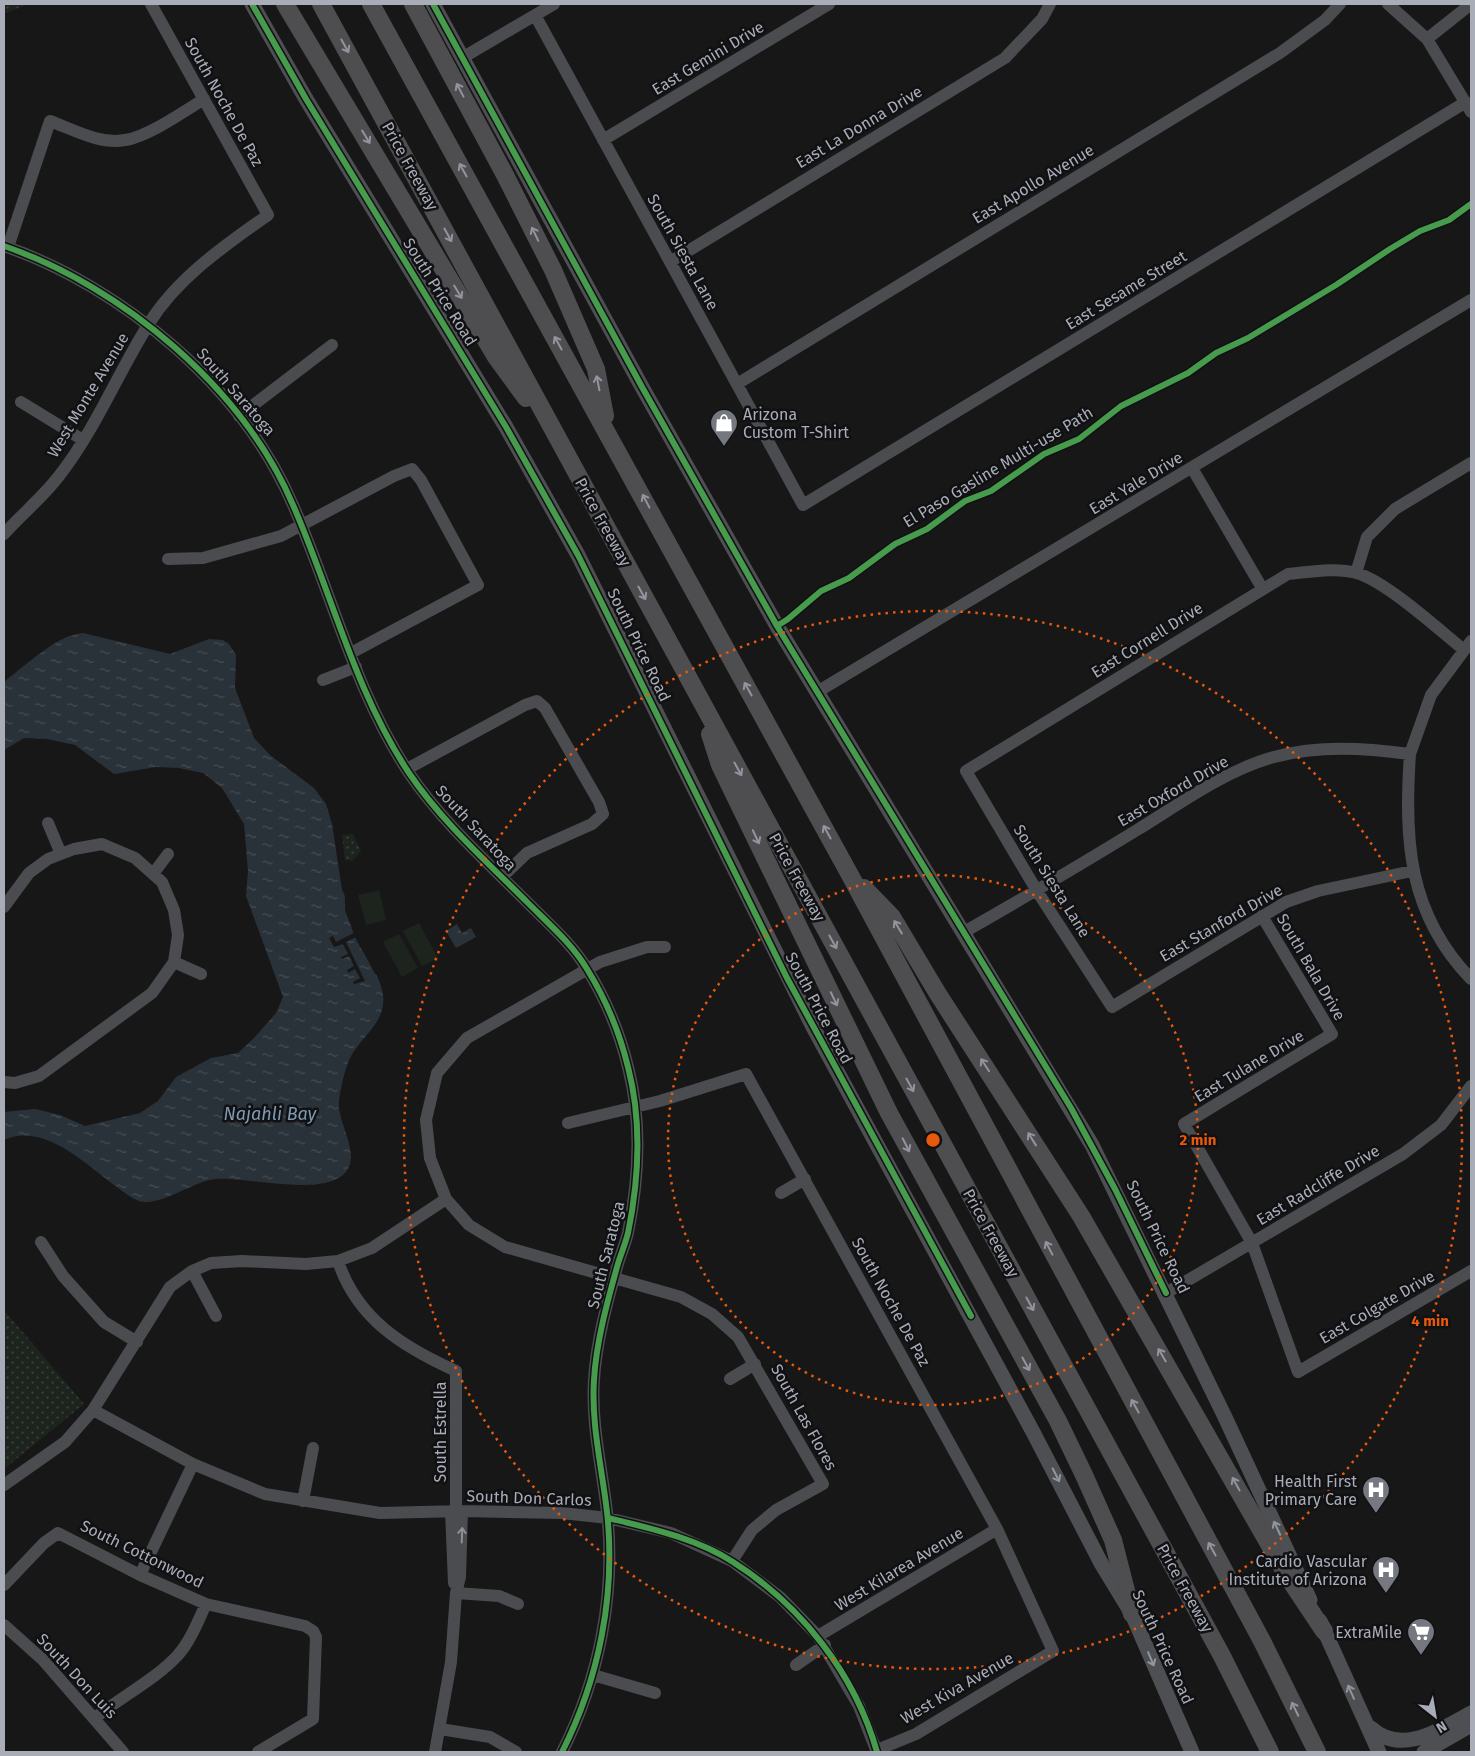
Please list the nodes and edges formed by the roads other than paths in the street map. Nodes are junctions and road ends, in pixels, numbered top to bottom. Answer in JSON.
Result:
{"nodes":[{"id":1,"x":151,"y":4,"type":"edge"},
{"id":2,"x":252,"y":4,"type":"edge"},
{"id":3,"x":285,"y":4,"type":"edge"},
{"id":4,"x":321,"y":4,"type":"edge"},
{"id":5,"x":371,"y":4,"type":"edge"},
{"id":6,"x":413,"y":4,"type":"edge"},
{"id":7,"x":433,"y":4,"type":"edge"},
{"id":8,"x":554,"y":4,"type":"edge"},
{"id":9,"x":829,"y":4,"type":"edge"},
{"id":10,"x":1050,"y":4,"type":"edge"},
{"id":11,"x":1340,"y":4,"type":"edge"},
{"id":12,"x":1388,"y":4,"type":"edge"},
{"id":13,"x":1471,"y":4,"type":"edge"},
{"id":14,"x":535,"y":15,"type":"junction"},
{"id":15,"x":1427,"y":39,"type":"junction"},
{"id":16,"x":462,"y":58,"type":"junction"},
{"id":17,"x":204,"y":99,"type":"junction"},
{"id":18,"x":1469,"y":107,"type":"edge"},
{"id":19,"x":603,"y":140,"type":"junction"},
{"id":20,"x":268,"y":215,"type":"joint"},
{"id":21,"x":6,"y":247,"type":"edge"},
{"id":22,"x":670,"y":262,"type":"junction"},
{"id":23,"x":1471,"y":300,"type":"edge"},
{"id":24,"x":149,"y":324,"type":"junction"},
{"id":25,"x":332,"y":345,"type":"dead end"},
{"id":26,"x":737,"y":384,"type":"junction"},
{"id":27,"x":21,"y":402,"type":"dead end"},
{"id":28,"x":239,"y":416,"type":"junction"},
{"id":29,"x":608,"y":431,"type":"junction"},
{"id":30,"x":82,"y":440,"type":"junction"},
{"id":31,"x":569,"y":458,"type":"junction"},
{"id":32,"x":1471,"y":463,"type":"edge"},
{"id":33,"x":1192,"y":468,"type":"junction"},
{"id":34,"x":803,"y":506,"type":"joint"},
{"id":35,"x":302,"y":526,"type":"junction"},
{"id":36,"x":4,"y":534,"type":"edge"},
{"id":37,"x":168,"y":559,"type":"dead end"},
{"id":38,"x":1356,"y":573,"type":"junction"},
{"id":39,"x":1262,"y":588,"type":"junction"},
{"id":40,"x":1468,"y":645,"type":"edge"},
{"id":41,"x":351,"y":653,"type":"junction"},
{"id":42,"x":356,"y":667,"type":"junction"},
{"id":43,"x":323,"y":680,"type":"dead end"},
{"id":44,"x":817,"y":692,"type":"junction"},
{"id":45,"x":698,"y":695,"type":"junction"},
{"id":46,"x":1410,"y":754,"type":"junction"},
{"id":47,"x":407,"y":769,"type":"junction"},
{"id":48,"x":966,"y":771,"type":"joint"},
{"id":49,"x":48,"y":823,"type":"dead end"},
{"id":50,"x":61,"y":854,"type":"junction"},
{"id":51,"x":168,"y":854,"type":"dead end"},
{"id":52,"x":1412,"y":871,"type":"junction"},
{"id":53,"x":850,"y":875,"type":"junction"},
{"id":54,"x":502,"y":877,"type":"junction"},
{"id":55,"x":157,"y":878,"type":"junction"},
{"id":56,"x":1037,"y":891,"type":"junction"},
{"id":57,"x":4,"y":908,"type":"edge"},
{"id":58,"x":1262,"y":916,"type":"junction"},
{"id":59,"x":964,"y":932,"type":"junction"},
{"id":60,"x":664,"y":947,"type":"dead end"},
{"id":61,"x":174,"y":962,"type":"junction"},
{"id":62,"x":587,"y":968,"type":"junction"},
{"id":63,"x":200,"y":974,"type":"dead end"},
{"id":64,"x":1471,"y":979,"type":"edge"},
{"id":65,"x":1112,"y":1007,"type":"joint"},
{"id":66,"x":1332,"y":1034,"type":"joint"},
{"id":67,"x":4,"y":1082,"type":"edge"},
{"id":68,"x":1471,"y":1086,"type":"edge"},
{"id":69,"x":637,"y":1106,"type":"junction"},
{"id":70,"x":568,"y":1123,"type":"dead end"},
{"id":71,"x":805,"y":1179,"type":"junction"},
{"id":72,"x":781,"y":1193,"type":"dead end"},
{"id":73,"x":446,"y":1200,"type":"junction"},
{"id":74,"x":41,"y":1242,"type":"dead end"},
{"id":75,"x":1252,"y":1243,"type":"junction"},
{"id":76,"x":338,"y":1261,"type":"junction"},
{"id":77,"x":192,"y":1271,"type":"junction"},
{"id":78,"x":1471,"y":1271,"type":"edge"},
{"id":79,"x":615,"y":1276,"type":"junction"},
{"id":80,"x":1166,"y":1293,"type":"junction"},
{"id":81,"x":216,"y":1316,"type":"dead end"},
{"id":82,"x":137,"y":1342,"type":"junction"},
{"id":83,"x":756,"y":1364,"type":"junction"},
{"id":84,"x":730,"y":1379,"type":"dead end"},
{"id":85,"x":93,"y":1410,"type":"junction"},
{"id":86,"x":313,"y":1448,"type":"dead end"},
{"id":87,"x":193,"y":1464,"type":"junction"},
{"id":88,"x":4,"y":1485,"type":"edge"},
{"id":89,"x":303,"y":1501,"type":"junction"},
{"id":90,"x":457,"y":1511,"type":"junction"},
{"id":91,"x":608,"y":1518,"type":"junction"},
{"id":92,"x":997,"y":1529,"type":"junction"},
{"id":93,"x":732,"y":1561,"type":"junction"},
{"id":94,"x":140,"y":1575,"type":"junction"},
{"id":95,"x":4,"y":1585,"type":"edge"},
{"id":96,"x":456,"y":1592,"type":"junction"},
{"id":97,"x":206,"y":1604,"type":"junction"},
{"id":98,"x":518,"y":1604,"type":"dead end"},
{"id":99,"x":1132,"y":1614,"type":"junction"},
{"id":100,"x":4,"y":1624,"type":"edge"},
{"id":101,"x":1324,"y":1631,"type":"junction"},
{"id":102,"x":821,"y":1641,"type":"junction"},
{"id":103,"x":1053,"y":1651,"type":"joint"},
{"id":104,"x":796,"y":1665,"type":"dead end"},
{"id":105,"x":593,"y":1675,"type":"junction"},
{"id":106,"x":655,"y":1693,"type":"dead end"},
{"id":107,"x":1471,"y":1713,"type":"edge"},
{"id":108,"x":1362,"y":1715,"type":"junction"},
{"id":109,"x":95,"y":1718,"type":"junction"},
{"id":110,"x":1471,"y":1725,"type":"edge"},
{"id":111,"x":440,"y":1729,"type":"junction"},
{"id":112,"x":877,"y":1751,"type":"edge"},
{"id":113,"x":124,"y":1752,"type":"edge"},
{"id":114,"x":258,"y":1752,"type":"edge"},
{"id":115,"x":435,"y":1752,"type":"edge"},
{"id":116,"x":516,"y":1752,"type":"edge"},
{"id":117,"x":562,"y":1752,"type":"edge"},
{"id":118,"x":1192,"y":1752,"type":"edge"},
{"id":119,"x":1270,"y":1752,"type":"edge"},
{"id":120,"x":1317,"y":1752,"type":"edge"},
{"id":121,"x":1379,"y":1752,"type":"edge"},
{"id":122,"x":1424,"y":1752,"type":"edge"}],
"edges":[{"from":1,"to":17,"type":"street","name":"South Noche De Paz"},
{"from":2,"to":99,"type":"main road","name":"South Price Road","one_way":true},
{"from":3,"to":31,"type":"highway","one_way":true},
{"from":4,"to":31,"type":"highway","name":"Price Freeway","one_way":true},
{"from":29,"to":5,"type":"highway","one_way":true},
{"from":29,"to":6,"type":"highway","one_way":true},
{"from":7,"to":16,"type":"main road","name":"South Price Road"},
{"from":8,"to":14,"type":"street"},
{"from":9,"to":19,"type":"street","name":"East Gemini Drive"},
{"from":10,"to":22,"type":"street","name":"East La Donna Drive"},
{"from":11,"to":26,"type":"street","name":"East Apollo Avenue"},
{"from":12,"to":15,"type":"street"},
{"from":13,"to":15,"type":"street"},
{"from":14,"to":16,"type":"street"},
{"from":14,"to":19,"type":"street","name":"South Siesta Lane"},
{"from":15,"to":18,"type":"street"},
{"from":16,"to":44,"type":"main road","name":"South Price Road"},
{"from":17,"to":20,"type":"street","name":"South Noche De Paz"},
{"from":17,"to":21,"type":"street"},
{"from":18,"to":34,"type":"street","name":"East Sesame Street"},
{"from":19,"to":22,"type":"street","name":"South Siesta Lane"},
{"from":20,"to":24,"type":"street","name":"West Monte Avenue"},
{"from":21,"to":24,"type":"street","name":"South Saratoga"},
{"from":22,"to":26,"type":"street","name":"South Siesta Lane"},
{"from":23,"to":33,"type":"street","name":"East Yale Drive"},
{"from":24,"to":28,"type":"street","name":"South Saratoga"},
{"from":24,"to":30,"type":"street","name":"West Monte Avenue"},
{"from":25,"to":28,"type":"street"},
{"from":26,"to":34,"type":"street","name":"South Siesta Lane"},
{"from":27,"to":30,"type":"street"},
{"from":28,"to":35,"type":"street","name":"South Saratoga"},
{"from":53,"to":29,"type":"highway","one_way":true},
{"from":30,"to":36,"type":"street","name":"West Monte Avenue"},
{"from":31,"to":45,"type":"highway","name":"Price Freeway","one_way":true},
{"from":32,"to":38,"type":"street"},
{"from":33,"to":39,"type":"street"},
{"from":33,"to":44,"type":"street","name":"East Yale Drive"},
{"from":35,"to":37,"type":"street"},
{"from":35,"to":41,"type":"street","name":"South Saratoga"},
{"from":35,"to":41,"type":"street"},
{"from":38,"to":39,"type":"street","name":"East Cornell Drive"},
{"from":38,"to":40,"type":"street","name":"East Cornell Drive"},
{"from":39,"to":48,"type":"street","name":"East Cornell Drive"},
{"from":40,"to":46,"type":"street"},
{"from":41,"to":42,"type":"street","name":"South Saratoga"},
{"from":42,"to":43,"type":"street"},
{"from":42,"to":47,"type":"street","name":"South Saratoga"},
{"from":44,"to":59,"type":"main road","name":"South Price Road"},
{"from":45,"to":99,"type":"highway","one_way":true},
{"from":45,"to":119,"type":"highway","name":"Price Freeway","one_way":true},
{"from":46,"to":52,"type":"street"},
{"from":46,"to":56,"type":"street","name":"East Oxford Drive"},
{"from":47,"to":54,"type":"street","name":"South Saratoga"},
{"from":47,"to":54,"type":"street"},
{"from":48,"to":56,"type":"street","name":"South Siesta Lane"},
{"from":49,"to":50,"type":"street"},
{"from":50,"to":55,"type":"street"},
{"from":50,"to":57,"type":"street"},
{"from":51,"to":55,"type":"street"},
{"from":52,"to":58,"type":"street","name":"East Stanford Drive"},
{"from":52,"to":64,"type":"street"},
{"from":101,"to":53,"type":"highway","one_way":true},
{"from":120,"to":53,"type":"highway","one_way":true},
{"from":54,"to":62,"type":"street","name":"South Saratoga"},
{"from":55,"to":61,"type":"street"},
{"from":56,"to":59,"type":"street","name":"East Oxford Drive"},
{"from":56,"to":65,"type":"street","name":"South Siesta Lane"},
{"from":58,"to":65,"type":"street","name":"East Stanford Drive"},
{"from":58,"to":66,"type":"street","name":"South Bala Drive"},
{"from":59,"to":80,"type":"main road","name":"South Price Road"},
{"from":60,"to":62,"type":"street"},
{"from":61,"to":63,"type":"street"},
{"from":61,"to":67,"type":"street"},
{"from":62,"to":69,"type":"street","name":"South Saratoga"},
{"from":62,"to":73,"type":"street"},
{"from":66,"to":75,"type":"street","name":"East Tulane Drive"},
{"from":68,"to":75,"type":"street","name":"East Radcliffe Drive"},
{"from":69,"to":70,"type":"street"},
{"from":69,"to":71,"type":"street","name":"South Noche De Paz"},
{"from":69,"to":79,"type":"street","name":"South Saratoga"},
{"from":71,"to":72,"type":"street"},
{"from":71,"to":92,"type":"street","name":"South Noche De Paz"},
{"from":73,"to":76,"type":"street"},
{"from":73,"to":79,"type":"street","name":"South Las Flores"},
{"from":74,"to":82,"type":"street"},
{"from":75,"to":78,"type":"street","name":"East Colgate Drive"},
{"from":75,"to":80,"type":"street","name":"East Radcliffe Drive"},
{"from":76,"to":77,"type":"street"},
{"from":76,"to":90,"type":"street","name":"South Estrella"},
{"from":77,"to":81,"type":"street"},
{"from":77,"to":82,"type":"street"},
{"from":79,"to":83,"type":"street","name":"South Las Flores"},
{"from":79,"to":91,"type":"street","name":"South Saratoga"},
{"from":101,"to":80,"type":"main road","name":"South Price Road","one_way":true},
{"from":82,"to":85,"type":"street"},
{"from":83,"to":84,"type":"street","name":"South Las Flores"},
{"from":83,"to":93,"type":"street","name":"South Las Flores"},
{"from":85,"to":87,"type":"street","name":"South Don Carlos"},
{"from":85,"to":88,"type":"street"},
{"from":86,"to":89,"type":"street"},
{"from":87,"to":89,"type":"street","name":"South Don Carlos"},
{"from":87,"to":94,"type":"street"},
{"from":89,"to":90,"type":"street","name":"South Don Carlos"},
{"from":90,"to":91,"type":"street","name":"South Don Carlos"},
{"from":90,"to":96,"type":"street"},
{"from":91,"to":93,"type":"street","name":"South Don Carlos"},
{"from":91,"to":105,"type":"street","name":"South Saratoga"},
{"from":92,"to":102,"type":"street","name":"West Kilarea Avenue"},
{"from":92,"to":103,"type":"street","name":"South Noche De Paz"},
{"from":93,"to":102,"type":"street","name":"South Don Carlos"},
{"from":94,"to":95,"type":"street","name":"South Cottonwood"},
{"from":94,"to":97,"type":"street","name":"South Cottonwood"},
{"from":96,"to":98,"type":"street"},
{"from":96,"to":111,"type":"street"},
{"from":97,"to":109,"type":"street"},
{"from":97,"to":114,"type":"street","name":"South Cottonwood"},
{"from":99,"to":118,"type":"main road","name":"South Price Road","one_way":true},
{"from":100,"to":109,"type":"street","name":"South Don Luis"},
{"from":108,"to":101,"type":"main road","name":"South Price Road","one_way":true},
{"from":102,"to":104,"type":"street","name":"West Kilarea Avenue"},
{"from":102,"to":112,"type":"street","name":"South Don Carlos"},
{"from":103,"to":112,"type":"street","name":"West Kiva Avenue"},
{"from":105,"to":106,"type":"street"},
{"from":105,"to":117,"type":"street","name":"South Saratoga"},
{"from":107,"to":108,"type":"main road"},
{"from":108,"to":121,"type":"main road","name":"South Price Road"},
{"from":109,"to":113,"type":"street","name":"South Don Luis"},
{"from":110,"to":122,"type":"main road"},
{"from":111,"to":115,"type":"street"},
{"from":111,"to":116,"type":"street"}]}
